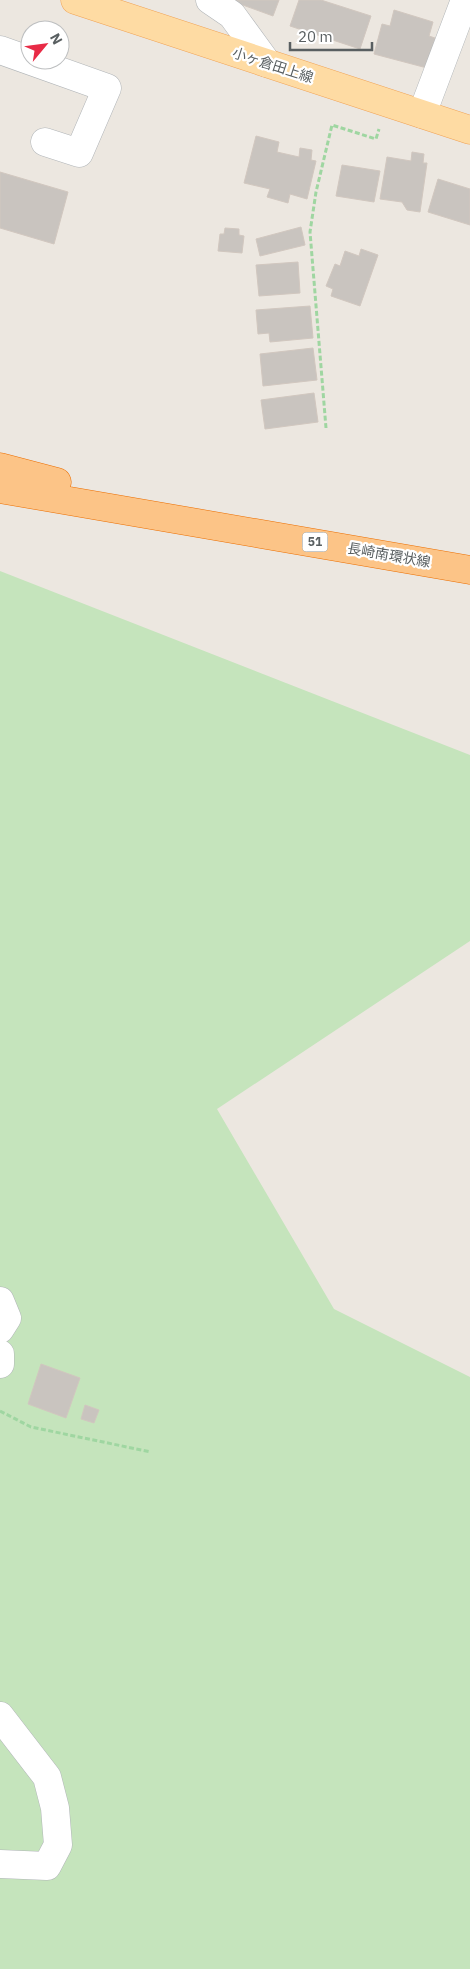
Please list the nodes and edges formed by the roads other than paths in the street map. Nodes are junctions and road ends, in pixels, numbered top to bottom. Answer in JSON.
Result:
{"nodes":[{"id":1,"x":75,"y":0,"type":"edge"},
{"id":2,"x":210,"y":0,"type":"edge"},
{"id":3,"x":466,"y":0,"type":"edge"},
{"id":4,"x":0,"y":50,"type":"edge"},
{"id":5,"x":267,"y":63,"type":"junction"},
{"id":6,"x":422,"y":114,"type":"junction"},
{"id":7,"x":470,"y":130,"type":"edge"},
{"id":8,"x":45,"y":142,"type":"dead end"},
{"id":9,"x":0,"y":467,"type":"edge"},
{"id":10,"x":0,"y":488,"type":"edge"},
{"id":11,"x":160,"y":516,"type":"junction"},
{"id":12,"x":470,"y":570,"type":"edge"},
{"id":13,"x":0,"y":1302,"type":"edge"},
{"id":14,"x":0,"y":1329,"type":"edge"},
{"id":15,"x":0,"y":1354,"type":"edge"},
{"id":16,"x":0,"y":1364,"type":"edge"},
{"id":17,"x":0,"y":1716,"type":"edge"},
{"id":18,"x":0,"y":1864,"type":"edge"}],
"edges":[{"from":1,"to":5,"type":"main road","name":"小ヶ倉田上線"},
{"from":2,"to":5,"type":"street"},
{"from":3,"to":6,"type":"street"},
{"from":4,"to":8,"type":"street"},
{"from":5,"to":6,"type":"main road","name":"小ヶ倉田上線"},
{"from":6,"to":7,"type":"main road","name":"小ヶ倉田上線"},
{"from":9,"to":11,"type":"highway","number":"51"},
{"from":10,"to":11,"type":"highway","number":"51"},
{"from":11,"to":12,"type":"highway","name":"長崎南環状線","number":"51"},
{"from":13,"to":14,"type":"street"},
{"from":15,"to":16,"type":"street"},
{"from":17,"to":18,"type":"street"}]}
